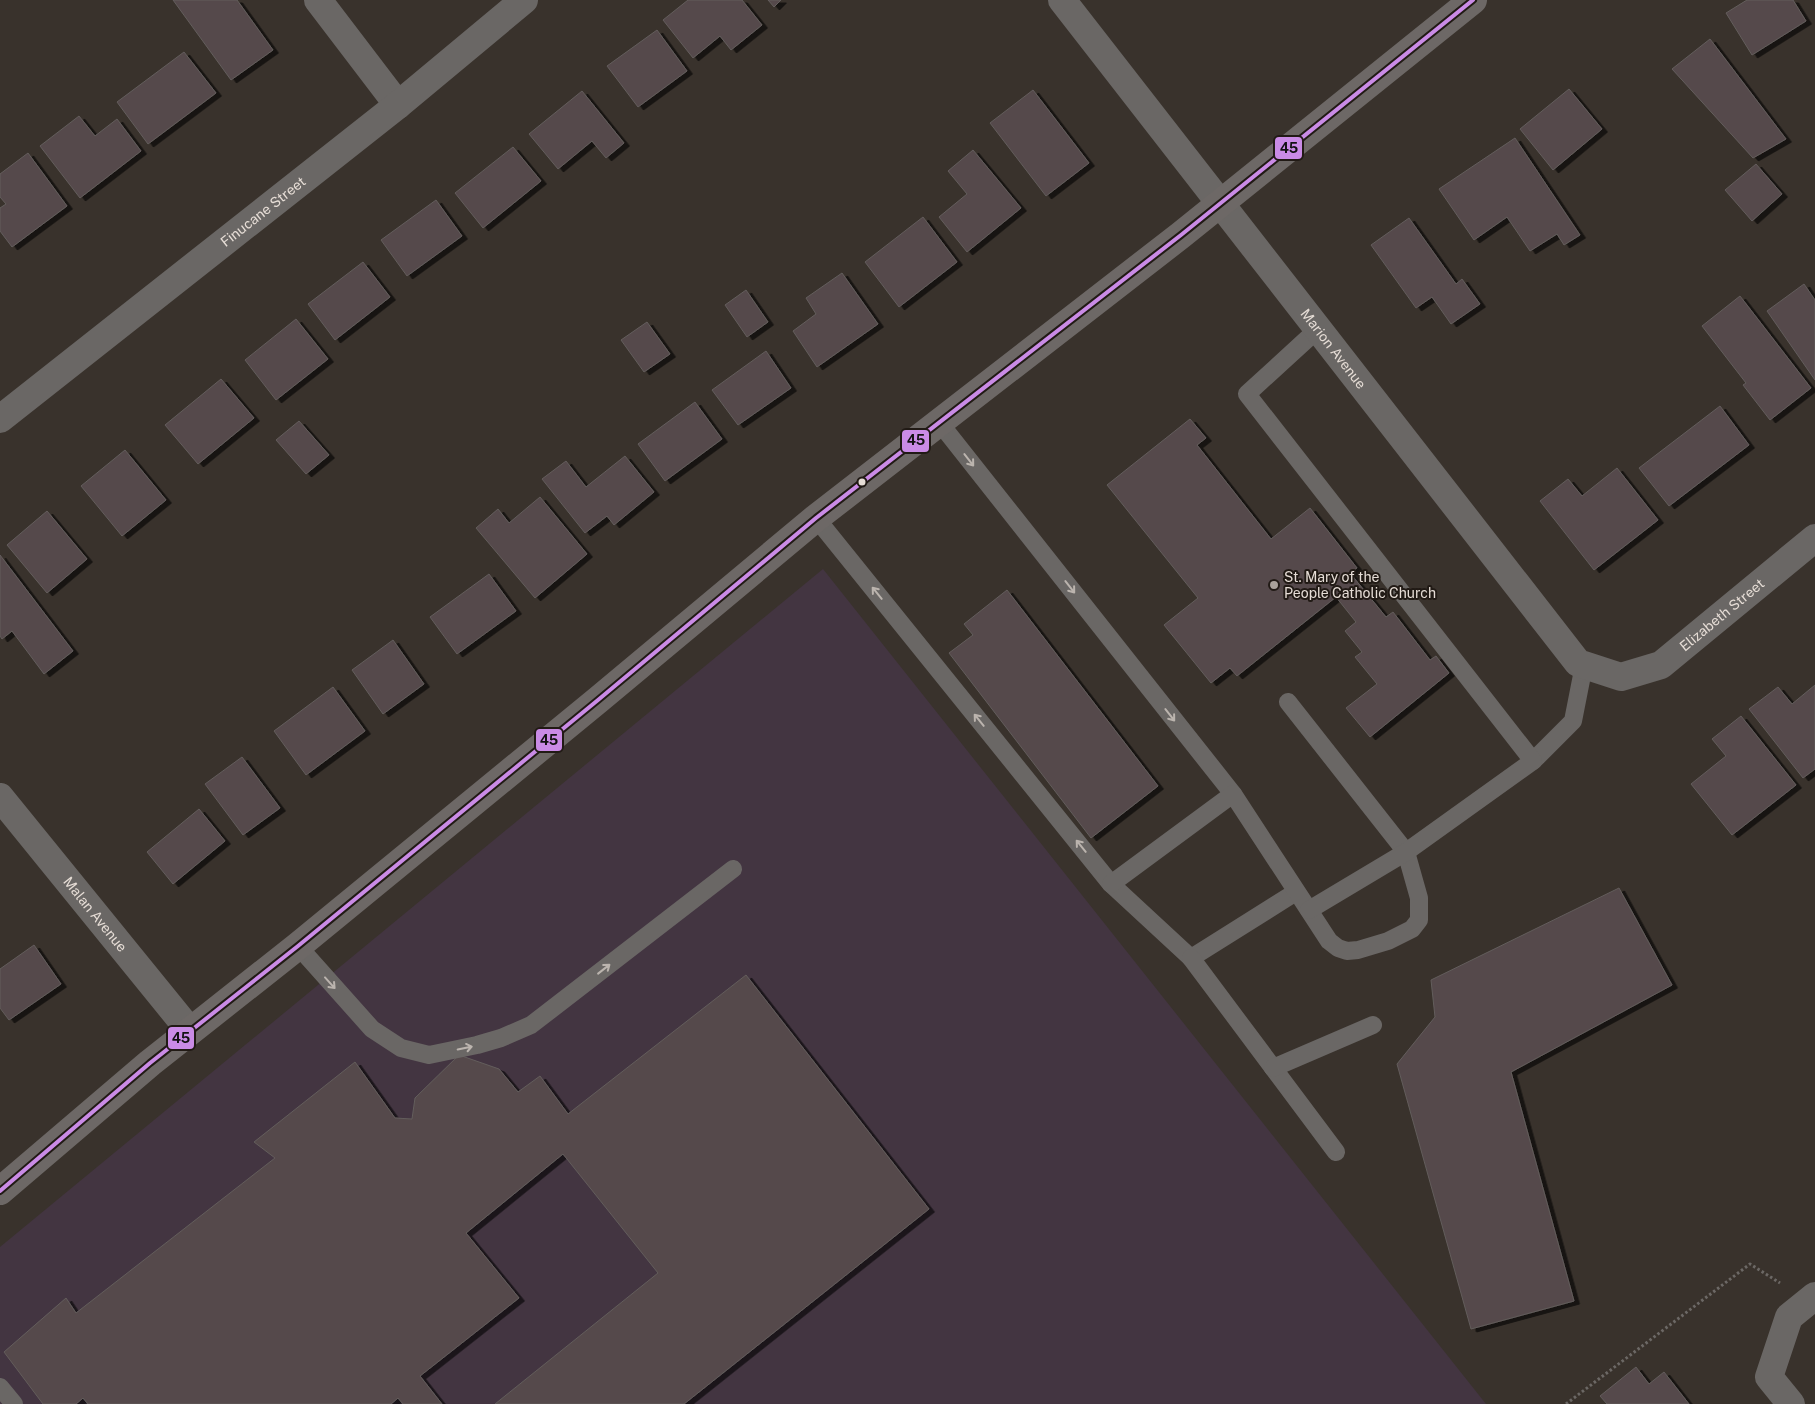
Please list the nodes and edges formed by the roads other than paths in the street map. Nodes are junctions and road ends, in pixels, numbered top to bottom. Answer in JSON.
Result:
{"nodes":[{"id":1,"x":318,"y":0,"type":"edge"},
{"id":2,"x":524,"y":0,"type":"edge"},
{"id":3,"x":1062,"y":0,"type":"edge"},
{"id":4,"x":1473,"y":0,"type":"edge"},
{"id":5,"x":398,"y":105,"type":"junction"},
{"id":6,"x":1220,"y":203,"type":"junction"},
{"id":7,"x":1318,"y":329,"type":"junction"},
{"id":8,"x":0,"y":419,"type":"edge"},
{"id":9,"x":939,"y":422,"type":"junction"},
{"id":10,"x":816,"y":518,"type":"junction"},
{"id":11,"x":1815,"y":538,"type":"edge"},
{"id":12,"x":1584,"y":665,"type":"junction"},
{"id":13,"x":1621,"y":678,"type":"joint"},
{"id":14,"x":1288,"y":702,"type":"dead end"},
{"id":15,"x":1533,"y":761,"type":"junction"},
{"id":16,"x":1233,"y":794,"type":"junction"},
{"id":17,"x":0,"y":797,"type":"edge"},
{"id":18,"x":1406,"y":852,"type":"junction"},
{"id":19,"x":733,"y":869,"type":"dead end"},
{"id":20,"x":1111,"y":884,"type":"junction"},
{"id":21,"x":1296,"y":892,"type":"junction"},
{"id":22,"x":1309,"y":910,"type":"junction"},
{"id":23,"x":298,"y":946,"type":"junction"},
{"id":24,"x":1191,"y":958,"type":"junction"},
{"id":25,"x":1373,"y":1025,"type":"dead end"},
{"id":26,"x":190,"y":1030,"type":"junction"},
{"id":27,"x":1273,"y":1068,"type":"junction"},
{"id":28,"x":1336,"y":1152,"type":"dead end"},
{"id":29,"x":0,"y":1191,"type":"edge"},
{"id":30,"x":1812,"y":1298,"type":"edge"},
{"id":31,"x":0,"y":1387,"type":"edge"},
{"id":32,"x":14,"y":1404,"type":"edge"},
{"id":33,"x":1792,"y":1404,"type":"edge"}],
"edges":[{"from":1,"to":5,"type":"street"},
{"from":2,"to":5,"type":"street","name":"Finucane Street"},
{"from":3,"to":6,"type":"street","name":"Marion Avenue"},
{"from":4,"to":6,"type":"main road"},
{"from":5,"to":8,"type":"street","name":"Finucane Street"},
{"from":6,"to":7,"type":"street","name":"Marion Avenue"},
{"from":6,"to":9,"type":"main road"},
{"from":7,"to":12,"type":"street","name":"Marion Avenue"},
{"from":7,"to":15,"type":"lane"},
{"from":9,"to":10,"type":"main road"},
{"from":9,"to":16,"type":"lane","one_way":true},
{"from":20,"to":10,"type":"lane","one_way":true},
{"from":10,"to":23,"type":"main road"},
{"from":11,"to":13,"type":"street","name":"Elizabeth Street"},
{"from":12,"to":13,"type":"street","name":"Marion Avenue"},
{"from":12,"to":15,"type":"lane"},
{"from":14,"to":18,"type":"lane"},
{"from":15,"to":18,"type":"lane"},
{"from":16,"to":20,"type":"lane"},
{"from":16,"to":21,"type":"lane"},
{"from":17,"to":26,"type":"street","name":"Malan Avenue"},
{"from":18,"to":22,"type":"lane"},
{"from":18,"to":22,"type":"lane"},
{"from":23,"to":19,"type":"lane","one_way":true},
{"from":20,"to":24,"type":"lane"},
{"from":21,"to":22,"type":"lane"},
{"from":21,"to":24,"type":"lane"},
{"from":23,"to":26,"type":"main road"},
{"from":24,"to":27,"type":"lane"},
{"from":25,"to":27,"type":"lane"},
{"from":26,"to":29,"type":"main road"},
{"from":27,"to":28,"type":"lane"},
{"from":30,"to":33,"type":"street"},
{"from":31,"to":32,"type":"lane"}]}
